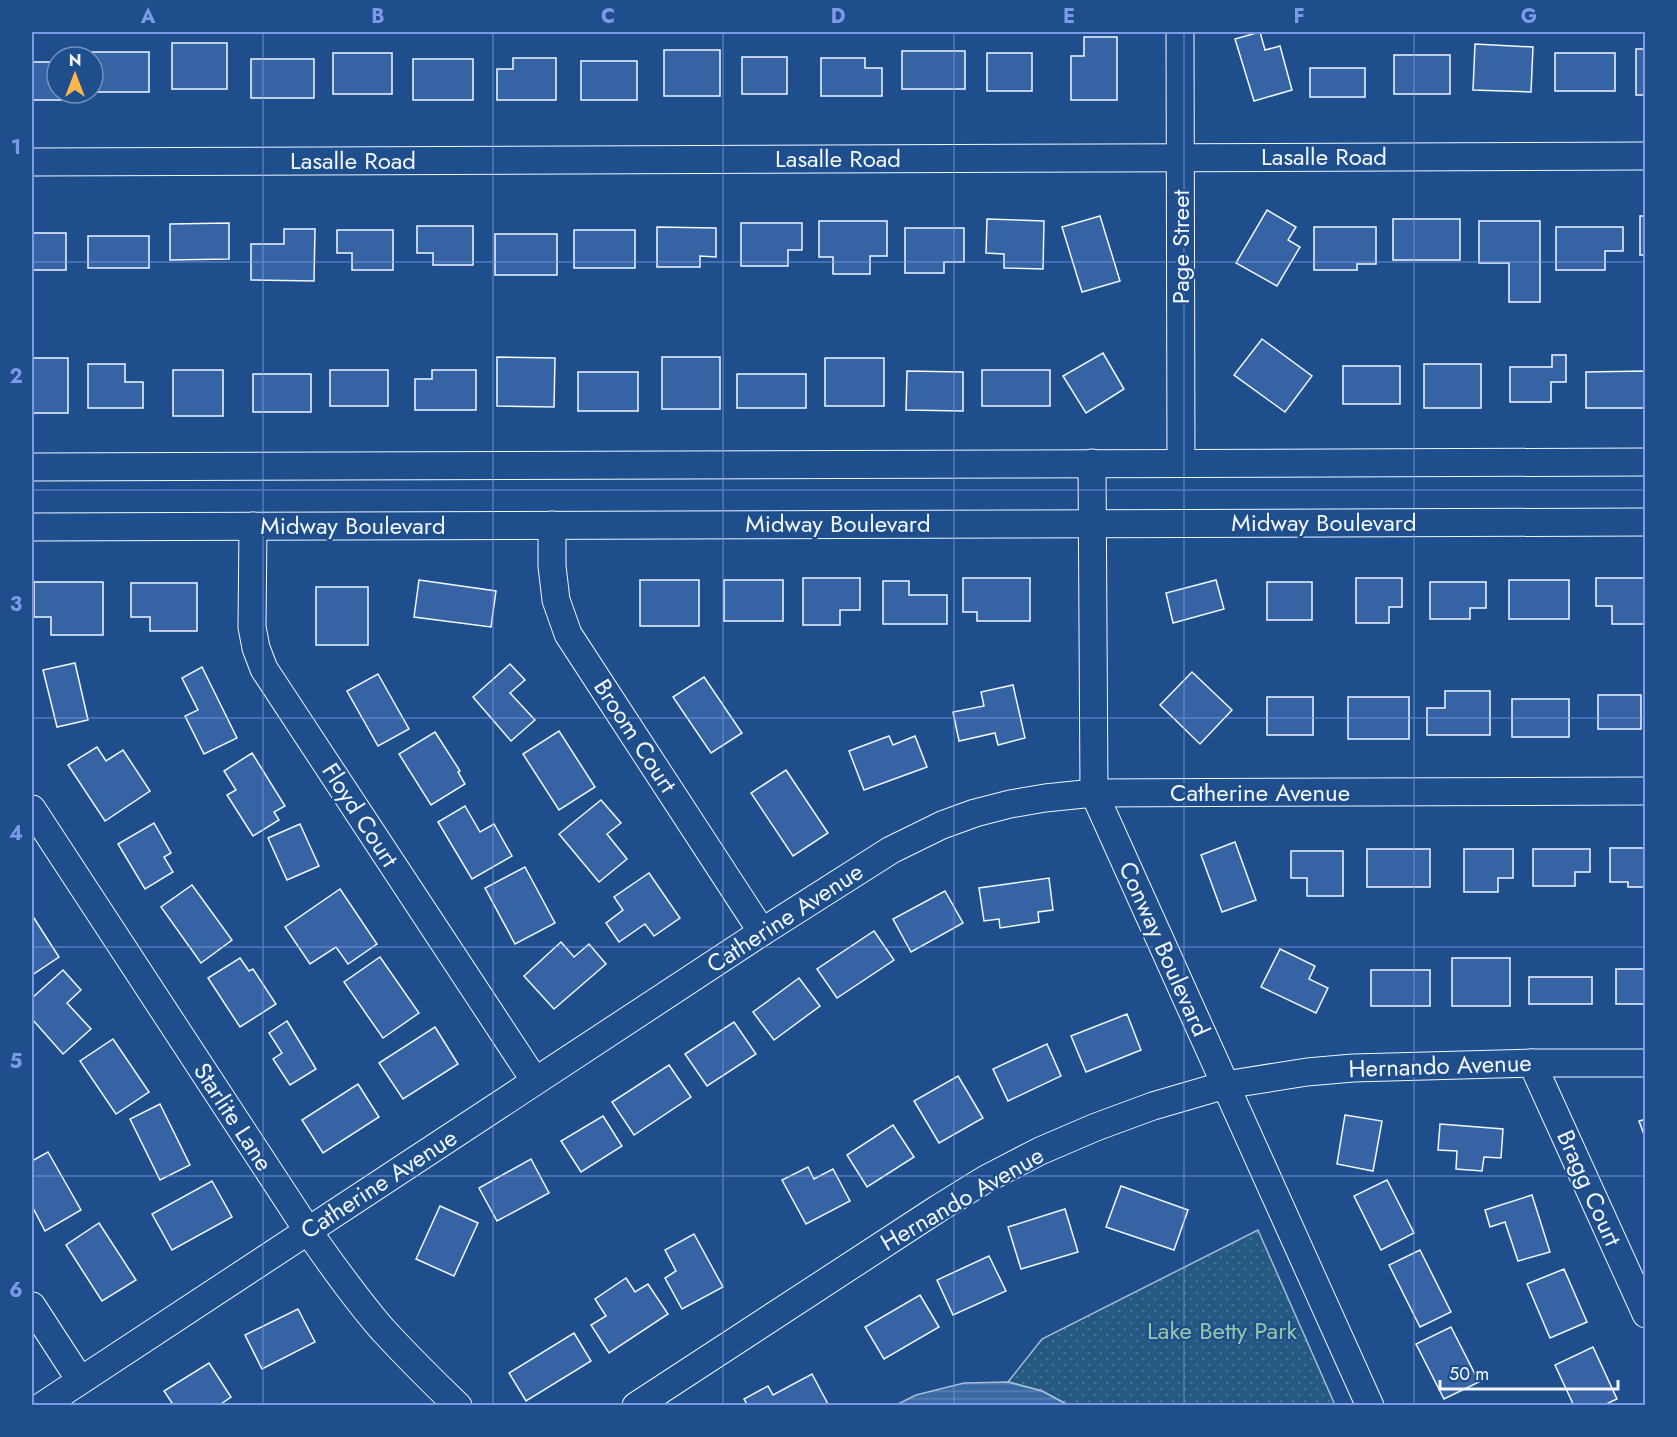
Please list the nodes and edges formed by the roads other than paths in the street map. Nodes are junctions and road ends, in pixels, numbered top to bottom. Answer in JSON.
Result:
{"nodes":[{"id":1,"x":1180,"y":32,"type":"edge"},
{"id":2,"x":1646,"y":156,"type":"edge"},
{"id":3,"x":1180,"y":157,"type":"junction"},
{"id":4,"x":32,"y":162,"type":"edge"},
{"id":5,"x":1646,"y":462,"type":"edge"},
{"id":6,"x":1092,"y":463,"type":"junction"},
{"id":7,"x":1182,"y":463,"type":"junction"},
{"id":8,"x":32,"y":467,"type":"edge"},
{"id":9,"x":1646,"y":522,"type":"edge"},
{"id":10,"x":1092,"y":524,"type":"junction"},
{"id":11,"x":552,"y":525,"type":"junction"},
{"id":12,"x":253,"y":526,"type":"junction"},
{"id":13,"x":32,"y":527,"type":"edge"},
{"id":14,"x":1646,"y":791,"type":"edge"},
{"id":15,"x":1094,"y":793,"type":"junction"},
{"id":16,"x":32,"y":809,"type":"edge"},
{"id":17,"x":762,"y":932,"type":"junction"},
{"id":18,"x":1532,"y":1063,"type":"junction"},
{"id":19,"x":1646,"y":1063,"type":"edge"},
{"id":20,"x":535,"y":1081,"type":"junction"},
{"id":21,"x":1225,"y":1085,"type":"junction"},
{"id":22,"x":308,"y":1231,"type":"junction"},
{"id":23,"x":32,"y":1306,"type":"edge"},
{"id":24,"x":1646,"y":1314,"type":"edge"},
{"id":25,"x":80,"y":1380,"type":"junction"},
{"id":26,"x":42,"y":1406,"type":"edge"},
{"id":27,"x":458,"y":1406,"type":"edge"},
{"id":28,"x":636,"y":1406,"type":"edge"},
{"id":29,"x":1370,"y":1406,"type":"edge"}],
"edges":[{"from":1,"to":3,"type":"street","name":"Page Street"},
{"from":2,"to":3,"type":"street","name":"Lasalle Road"},
{"from":3,"to":4,"type":"street","name":"Lasalle Road"},
{"from":3,"to":7,"type":"street","name":"Page Street"},
{"from":5,"to":7,"type":"street"},
{"from":6,"to":7,"type":"street"},
{"from":6,"to":8,"type":"street"},
{"from":6,"to":10,"type":"street","name":"Conway Boulevard"},
{"from":9,"to":10,"type":"street","name":"Midway Boulevard"},
{"from":10,"to":11,"type":"street","name":"Midway Boulevard"},
{"from":10,"to":15,"type":"street","name":"Conway Boulevard"},
{"from":11,"to":12,"type":"street","name":"Midway Boulevard"},
{"from":11,"to":17,"type":"street","name":"Broom Court"},
{"from":12,"to":13,"type":"street","name":"Midway Boulevard"},
{"from":12,"to":20,"type":"street","name":"Floyd Court"},
{"from":14,"to":15,"type":"street","name":"Catherine Avenue"},
{"from":15,"to":17,"type":"street","name":"Catherine Avenue"},
{"from":15,"to":21,"type":"street","name":"Conway Boulevard"},
{"from":16,"to":22,"type":"street","name":"Starlite Lane"},
{"from":17,"to":20,"type":"street","name":"Catherine Avenue"},
{"from":18,"to":19,"type":"street","name":"Hernando Avenue"},
{"from":18,"to":21,"type":"street","name":"Hernando Avenue"},
{"from":18,"to":24,"type":"street","name":"Bragg Court"},
{"from":20,"to":22,"type":"street","name":"Catherine Avenue"},
{"from":21,"to":28,"type":"street","name":"Hernando Avenue"},
{"from":21,"to":29,"type":"street","name":"Conway Boulevard"},
{"from":22,"to":25,"type":"street","name":"Catherine Avenue"},
{"from":22,"to":27,"type":"street","name":"Starlite Lane"},
{"from":23,"to":25,"type":"street"},
{"from":25,"to":26,"type":"street","name":"Catherine Avenue"}]}
